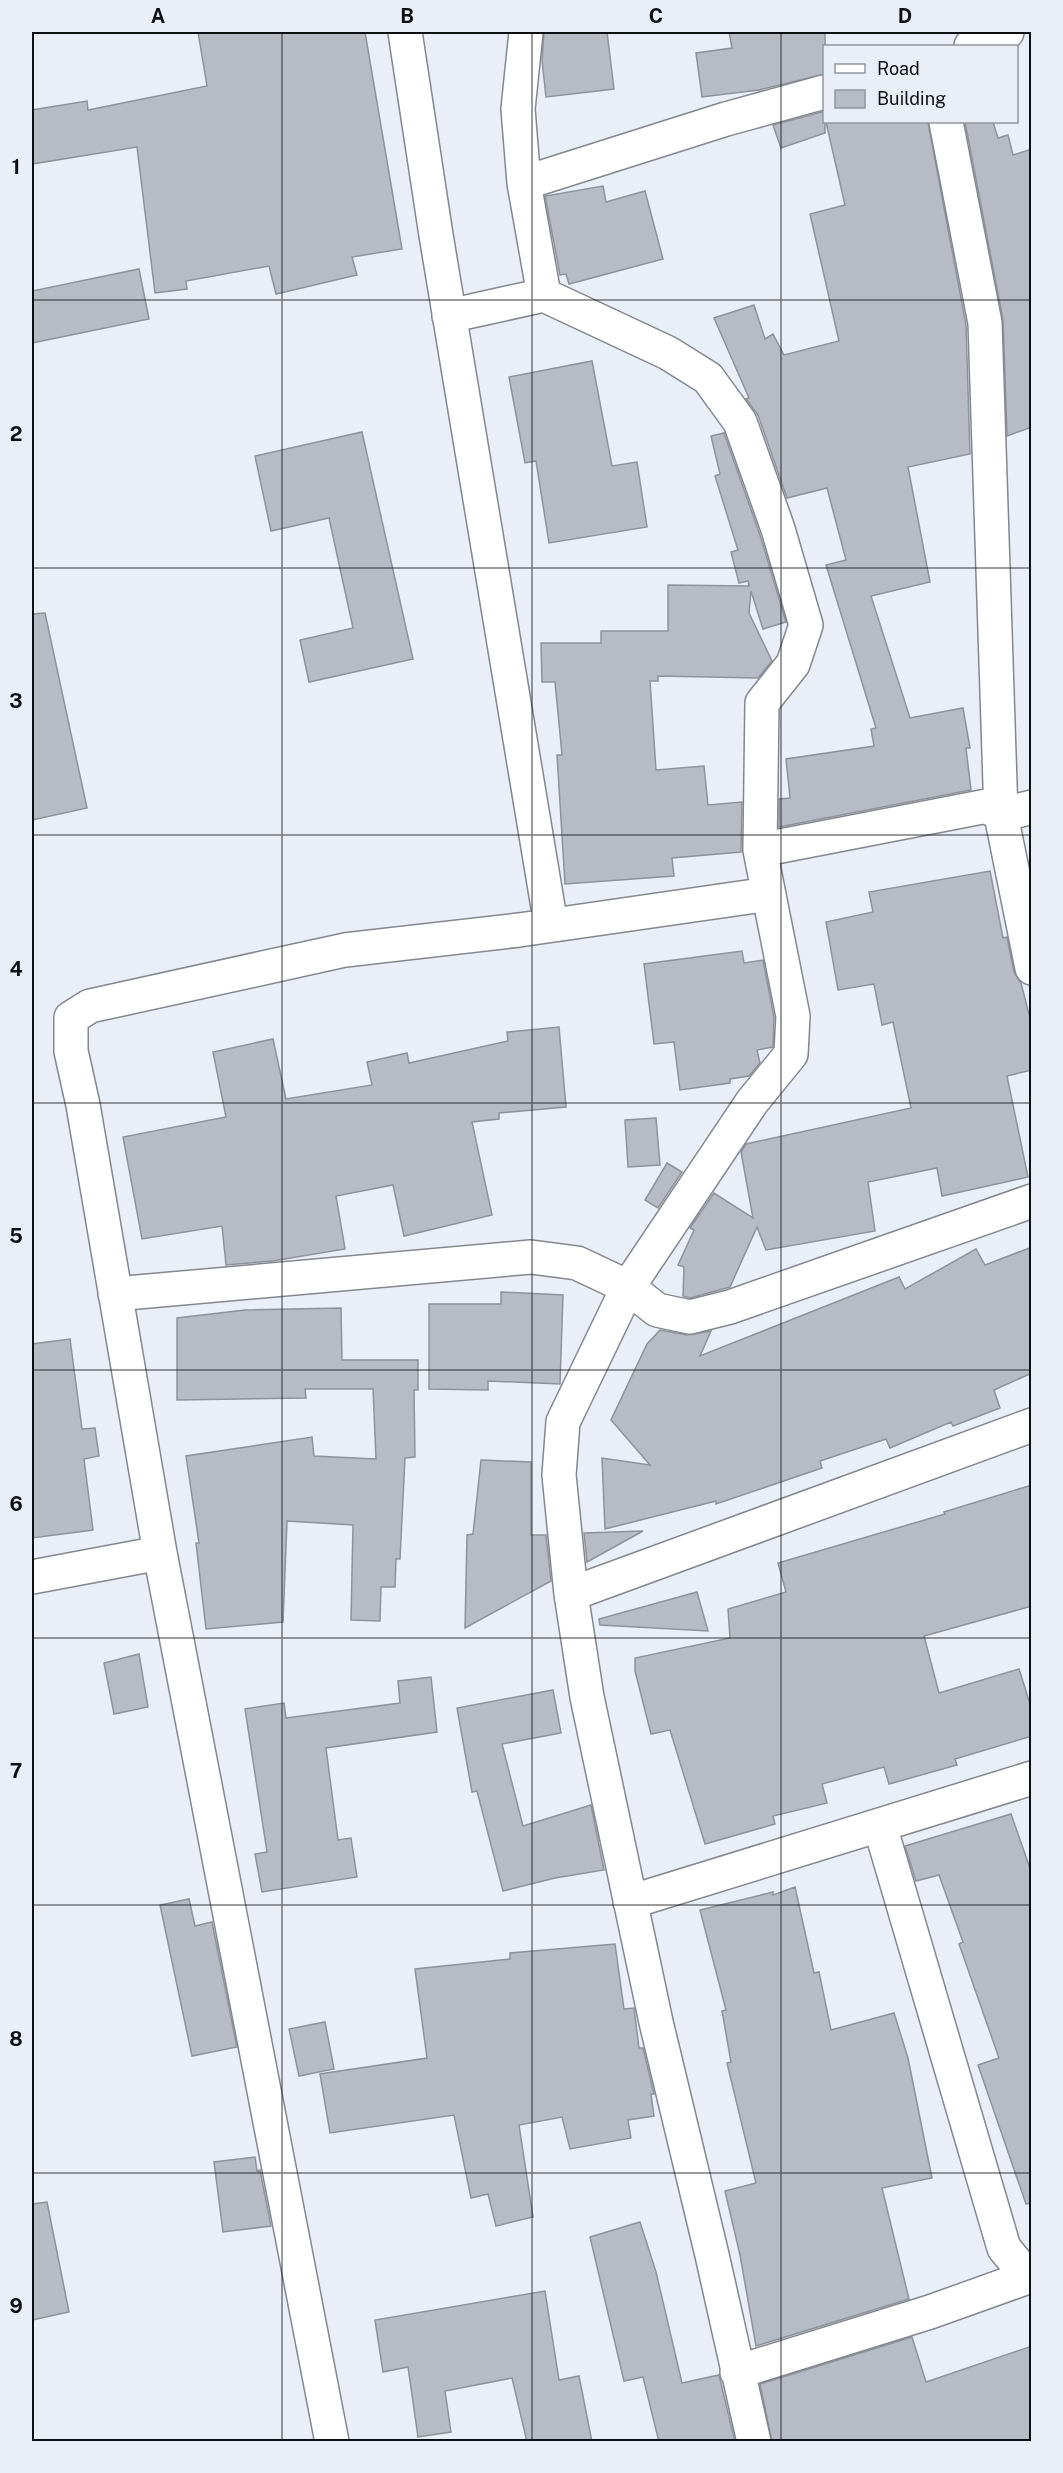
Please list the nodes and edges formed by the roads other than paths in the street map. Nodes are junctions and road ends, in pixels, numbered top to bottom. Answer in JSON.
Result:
{"nodes":[{"id":1,"x":405,"y":32,"type":"edge"},
{"id":2,"x":526,"y":32,"type":"edge"},
{"id":3,"x":1007,"y":32,"type":"edge"},
{"id":4,"x":974,"y":45,"type":"edge"},
{"id":5,"x":823,"y":93,"type":"edge"},
{"id":6,"x":946,"y":123,"type":"edge"},
{"id":7,"x":524,"y":183,"type":"junction"},
{"id":8,"x":544,"y":295,"type":"junction"},
{"id":9,"x":449,"y":316,"type":"junction"},
{"id":10,"x":1016,"y":811,"type":"edge"},
{"id":11,"x":760,"y":850,"type":"junction"},
{"id":12,"x":769,"y":894,"type":"junction"},
{"id":13,"x":552,"y":925,"type":"junction"},
{"id":14,"x":1032,"y":968,"type":"edge"},
{"id":15,"x":1032,"y":1201,"type":"edge"},
{"id":16,"x":628,"y":1287,"type":"junction"},
{"id":17,"x":115,"y":1294,"type":"junction"},
{"id":18,"x":1032,"y":1425,"type":"edge"},
{"id":19,"x":160,"y":1553,"type":"junction"},
{"id":20,"x":32,"y":1576,"type":"edge"},
{"id":21,"x":571,"y":1594,"type":"junction"},
{"id":22,"x":1032,"y":1778,"type":"edge"},
{"id":23,"x":880,"y":1826,"type":"junction"},
{"id":24,"x":630,"y":1902,"type":"junction"},
{"id":25,"x":1030,"y":2277,"type":"edge"},
{"id":26,"x":737,"y":2372,"type":"junction"},
{"id":27,"x":332,"y":2442,"type":"edge"},
{"id":28,"x":754,"y":2442,"type":"edge"}],
"edges":[{"from":1,"to":9,"type":"street"},
{"from":2,"to":7,"type":"street"},
{"from":3,"to":4,"type":"street"},
{"from":5,"to":7,"type":"street"},
{"from":6,"to":10,"type":"street"},
{"from":7,"to":8,"type":"street"},
{"from":8,"to":9,"type":"street"},
{"from":8,"to":11,"type":"street"},
{"from":9,"to":13,"type":"street"},
{"from":10,"to":11,"type":"street"},
{"from":10,"to":14,"type":"street"},
{"from":11,"to":12,"type":"street"},
{"from":12,"to":13,"type":"street"},
{"from":12,"to":16,"type":"street"},
{"from":13,"to":17,"type":"street"},
{"from":15,"to":16,"type":"street"},
{"from":16,"to":17,"type":"street"},
{"from":16,"to":21,"type":"street"},
{"from":17,"to":19,"type":"street"},
{"from":18,"to":21,"type":"street"},
{"from":19,"to":20,"type":"street"},
{"from":19,"to":27,"type":"street"},
{"from":21,"to":24,"type":"street"},
{"from":22,"to":23,"type":"street"},
{"from":23,"to":24,"type":"street"},
{"from":23,"to":25,"type":"street"},
{"from":24,"to":26,"type":"street"},
{"from":25,"to":26,"type":"street"},
{"from":26,"to":28,"type":"street"}]}
